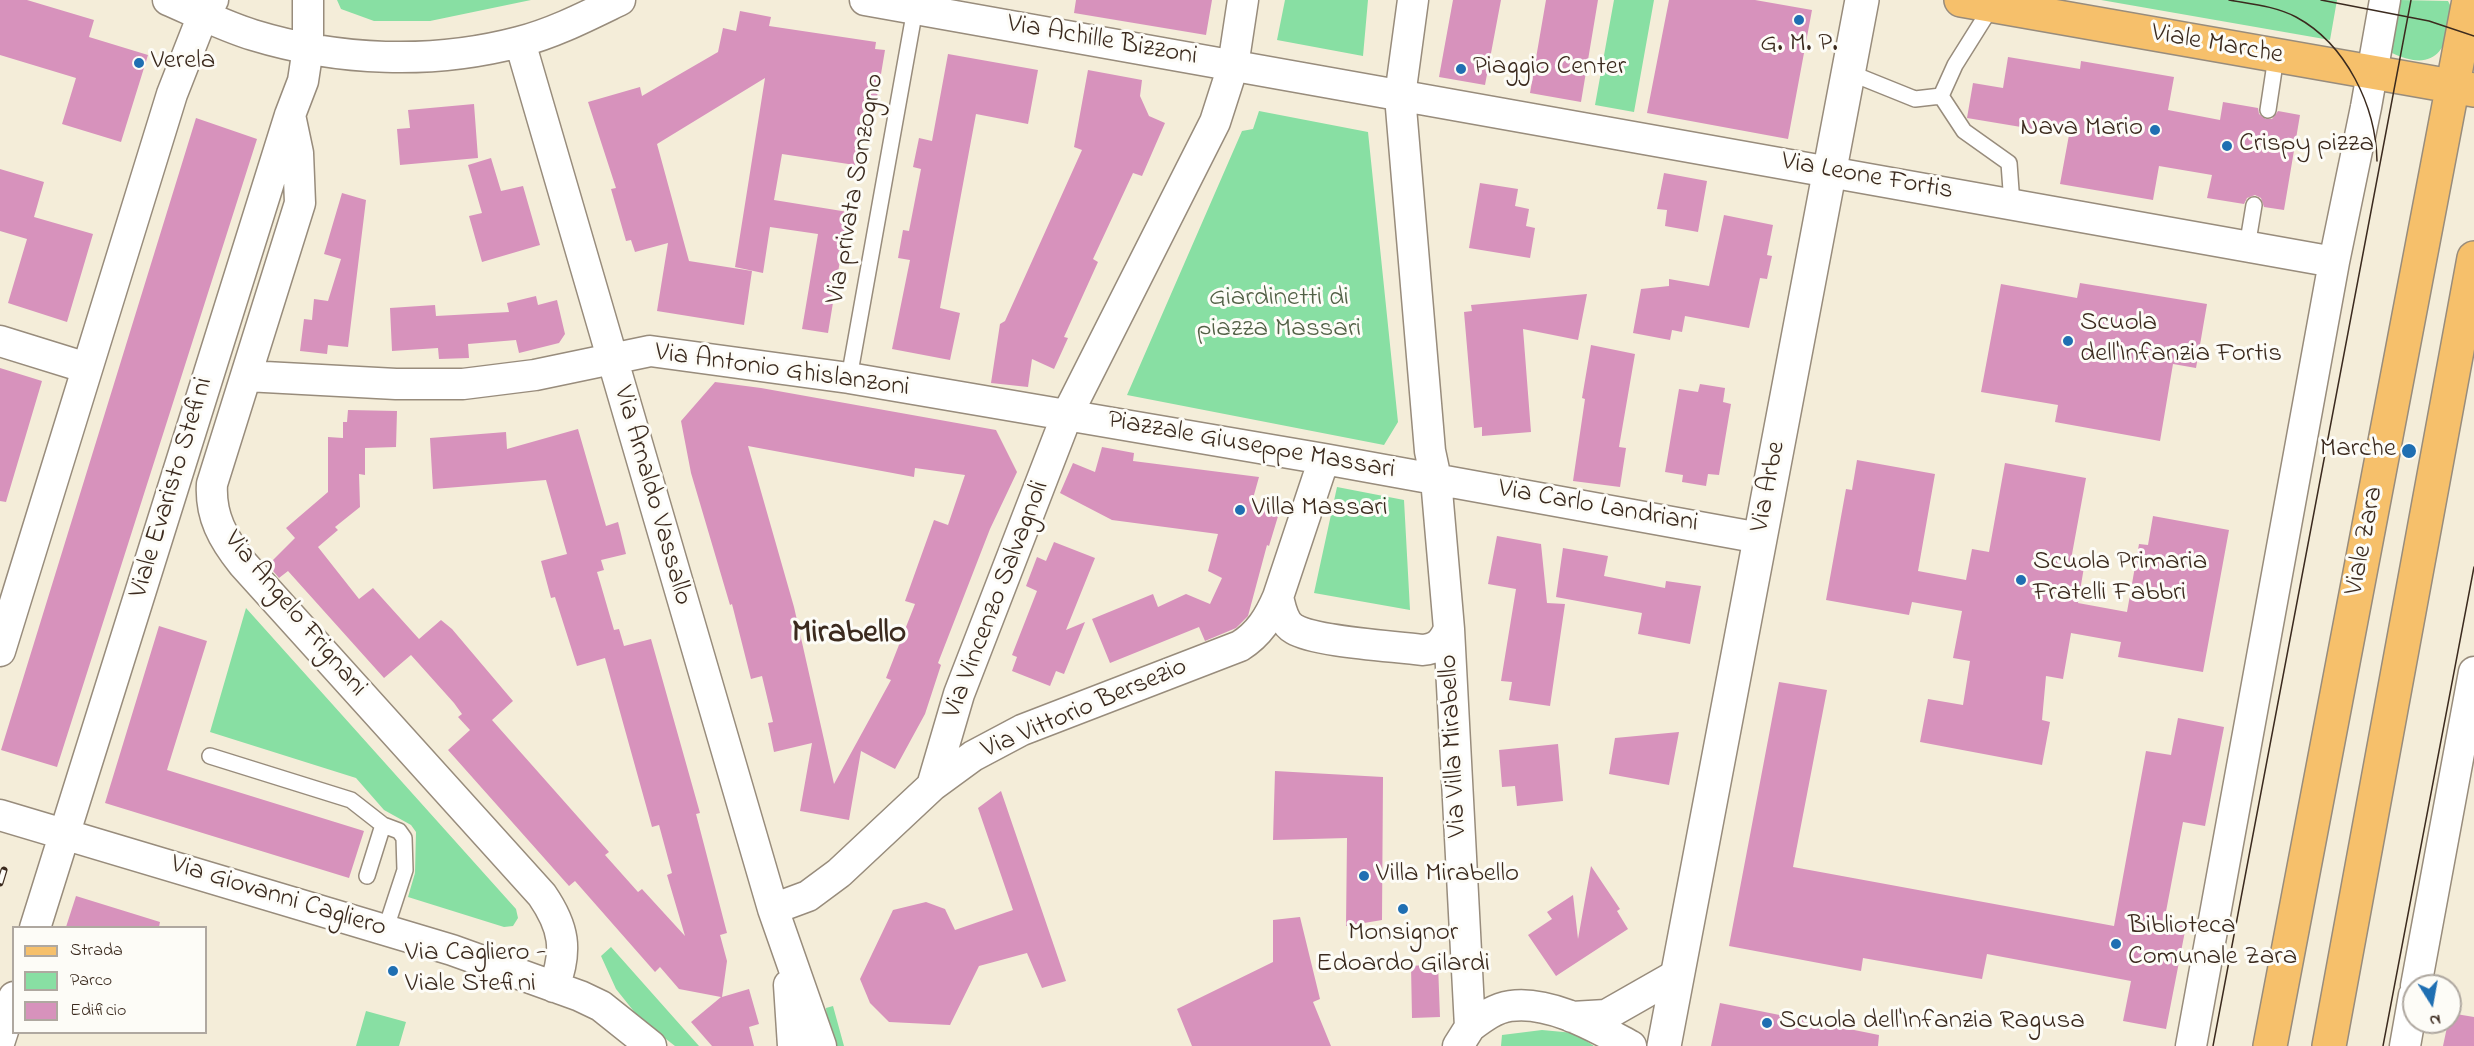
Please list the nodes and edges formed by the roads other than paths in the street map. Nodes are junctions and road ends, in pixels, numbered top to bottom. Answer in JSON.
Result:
{"nodes":[{"id":1,"x":168,"y":0,"type":"edge"},
{"id":2,"x":308,"y":0,"type":"edge"},
{"id":3,"x":620,"y":0,"type":"edge"},
{"id":4,"x":865,"y":0,"type":"edge"},
{"id":5,"x":1243,"y":0,"type":"edge"},
{"id":6,"x":1413,"y":0,"type":"edge"},
{"id":7,"x":1862,"y":0,"type":"edge"},
{"id":8,"x":2385,"y":0,"type":"edge"},
{"id":9,"x":2469,"y":0,"type":"edge"},
{"id":10,"x":1976,"y":3,"type":"edge"},
{"id":11,"x":208,"y":8,"type":"edge"},
{"id":12,"x":915,"y":9,"type":"junction"},
{"id":13,"x":520,"y":42,"type":"junction"},
{"id":14,"x":308,"y":48,"type":"junction"},
{"id":15,"x":2276,"y":57,"type":"junction"},
{"id":16,"x":1233,"y":66,"type":"junction"},
{"id":17,"x":1848,"y":72,"type":"junction"},
{"id":18,"x":2372,"y":73,"type":"junction"},
{"id":19,"x":2463,"y":89,"type":"edge"},
{"id":20,"x":1400,"y":96,"type":"junction"},
{"id":21,"x":1941,"y":96,"type":"junction"},
{"id":22,"x":2268,"y":110,"type":"dead end"},
{"id":23,"x":290,"y":115,"type":"junction"},
{"id":24,"x":1829,"y":172,"type":"junction"},
{"id":25,"x":2012,"y":204,"type":"junction"},
{"id":26,"x":2254,"y":206,"type":"dead end"},
{"id":27,"x":2247,"y":246,"type":"junction"},
{"id":28,"x":2474,"y":258,"type":"edge"},
{"id":29,"x":2334,"y":262,"type":"junction"},
{"id":30,"x":0,"y":340,"type":"edge"},
{"id":31,"x":611,"y":360,"type":"junction"},
{"id":32,"x":87,"y":368,"type":"junction"},
{"id":33,"x":246,"y":376,"type":"junction"},
{"id":34,"x":849,"y":378,"type":"junction"},
{"id":35,"x":1067,"y":415,"type":"junction"},
{"id":36,"x":1323,"y":459,"type":"junction"},
{"id":37,"x":1436,"y":479,"type":"junction"},
{"id":38,"x":1760,"y":538,"type":"junction"},
{"id":39,"x":1278,"y":597,"type":"junction"},
{"id":40,"x":1449,"y":629,"type":"junction"},
{"id":41,"x":0,"y":651,"type":"edge"},
{"id":42,"x":2474,"y":672,"type":"edge"},
{"id":43,"x":210,"y":756,"type":"dead end"},
{"id":44,"x":932,"y":786,"type":"junction"},
{"id":45,"x":0,"y":815,"type":"edge"},
{"id":46,"x":382,"y":825,"type":"junction"},
{"id":47,"x":64,"y":834,"type":"junction"},
{"id":48,"x":367,"y":876,"type":"dead end"},
{"id":49,"x":773,"y":909,"type":"junction"},
{"id":50,"x":35,"y":926,"type":"edge"},
{"id":51,"x":385,"y":931,"type":"junction"},
{"id":52,"x":787,"y":949,"type":"junction"},
{"id":53,"x":1678,"y":974,"type":"junction"},
{"id":54,"x":2418,"y":974,"type":"edge"},
{"id":55,"x":554,"y":987,"type":"junction"},
{"id":56,"x":12,"y":1003,"type":"edge"},
{"id":57,"x":1570,"y":1017,"type":"junction"},
{"id":58,"x":1464,"y":1037,"type":"edge"},
{"id":59,"x":0,"y":1040,"type":"edge"},
{"id":60,"x":618,"y":1046,"type":"edge"},
{"id":61,"x":651,"y":1046,"type":"edge"},
{"id":62,"x":793,"y":1046,"type":"edge"},
{"id":63,"x":821,"y":1046,"type":"edge"},
{"id":64,"x":1631,"y":1046,"type":"edge"},
{"id":65,"x":1664,"y":1046,"type":"edge"},
{"id":66,"x":2191,"y":1046,"type":"edge"},
{"id":67,"x":2270,"y":1046,"type":"edge"},
{"id":68,"x":2329,"y":1046,"type":"edge"}],
"edges":[{"from":1,"to":11,"type":"street"},
{"from":2,"to":14,"type":"street","name":"Viale Evaristo Stefini"},
{"from":3,"to":13,"type":"street"},
{"from":4,"to":12,"type":"street","name":"Via Achille Bizzoni"},
{"from":5,"to":16,"type":"street","name":"Piazzale Giuseppe Massari"},
{"from":6,"to":20,"type":"street","name":"Piazzale Giuseppe Massari"},
{"from":7,"to":17,"type":"street","name":"Via Arbe"},
{"from":8,"to":18,"type":"street"},
{"from":9,"to":19,"type":"main road","name":"Viale Zara"},
{"from":10,"to":15,"type":"main road","name":"Viale Marche"},
{"from":10,"to":21,"type":"lane"},
{"from":11,"to":14,"type":"street"},
{"from":11,"to":32,"type":"street"},
{"from":12,"to":16,"type":"street","name":"Via Achille Bizzoni"},
{"from":12,"to":34,"type":"lane","name":"Via privata Sonzogno"},
{"from":13,"to":14,"type":"street"},
{"from":13,"to":31,"type":"street","name":"Via Arnaldo Vassallo"},
{"from":14,"to":23,"type":"street","name":"Viale Evaristo Stefini"},
{"from":15,"to":18,"type":"main road","name":"Viale Marche"},
{"from":15,"to":22,"type":"lane"},
{"from":16,"to":20,"type":"street"},
{"from":16,"to":35,"type":"street","name":"Piazzale Giuseppe Massari"},
{"from":17,"to":21,"type":"lane"},
{"from":17,"to":24,"type":"street","name":"Via Arbe"},
{"from":18,"to":19,"type":"main road","name":"Viale Marche"},
{"from":18,"to":29,"type":"street"},
{"from":19,"to":67,"type":"main road","name":"Viale Zara"},
{"from":20,"to":24,"type":"street","name":"Via Leone Fortis"},
{"from":20,"to":37,"type":"street","name":"Piazzale Giuseppe Massari"},
{"from":21,"to":25,"type":"lane"},
{"from":23,"to":33,"type":"street","name":"Via Angelo Frignani"},
{"from":23,"to":47,"type":"street","name":"Viale Evaristo Stefini"},
{"from":24,"to":25,"type":"street","name":"Via Leone Fortis"},
{"from":24,"to":38,"type":"street","name":"Via Arbe"},
{"from":25,"to":27,"type":"street","name":"Via Leone Fortis"},
{"from":26,"to":27,"type":"lane"},
{"from":27,"to":29,"type":"street","name":"Via Leone Fortis"},
{"from":28,"to":68,"type":"main road","name":"Viale Zara"},
{"from":29,"to":66,"type":"street"},
{"from":30,"to":32,"type":"street"},
{"from":31,"to":33,"type":"street","name":"Via Antonio Ghislanzoni"},
{"from":31,"to":34,"type":"street","name":"Via Antonio Ghislanzoni"},
{"from":31,"to":49,"type":"street","name":"Via Arnaldo Vassallo"},
{"from":32,"to":41,"type":"street"},
{"from":33,"to":55,"type":"street","name":"Via Angelo Frignani"},
{"from":34,"to":35,"type":"street","name":"Via Antonio Ghislanzoni"},
{"from":35,"to":36,"type":"street","name":"Piazzale Giuseppe Massari"},
{"from":35,"to":44,"type":"street","name":"Via Vincenzo Salvagnoli"},
{"from":36,"to":37,"type":"street","name":"Piazzale Giuseppe Massari"},
{"from":36,"to":39,"type":"street","name":"Via Vittorio Bersezio"},
{"from":37,"to":38,"type":"street","name":"Via Carlo Landriani"},
{"from":37,"to":40,"type":"street","name":"Via Villa Mirabello"},
{"from":38,"to":53,"type":"street","name":"Via Arbe"},
{"from":39,"to":40,"type":"street"},
{"from":39,"to":44,"type":"street","name":"Via Vittorio Bersezio"},
{"from":40,"to":58,"type":"street","name":"Via Villa Mirabello"},
{"from":42,"to":54,"type":"street"},
{"from":43,"to":46,"type":"lane"},
{"from":44,"to":49,"type":"street","name":"Via Vittorio Bersezio"},
{"from":45,"to":47,"type":"street","name":"Via Giovanni Cagliero"},
{"from":46,"to":48,"type":"lane"},
{"from":46,"to":51,"type":"lane"},
{"from":47,"to":50,"type":"street","name":"Viale Evaristo Stefini"},
{"from":47,"to":51,"type":"street","name":"Via Giovanni Cagliero"},
{"from":49,"to":52,"type":"street","name":"Via Arnaldo Vassallo"},
{"from":51,"to":55,"type":"street","name":"Via Giovanni Cagliero"},
{"from":52,"to":62,"type":"street","name":"Via Arnaldo Vassallo"},
{"from":52,"to":63,"type":"street","name":"Via Arnaldo Vassallo"},
{"from":53,"to":57,"type":"street"},
{"from":53,"to":65,"type":"street","name":"Via Arbe"},
{"from":55,"to":60,"type":"street","name":"Via Giovanni Cagliero"},
{"from":55,"to":61,"type":"street","name":"Via Giovanni Cagliero"},
{"from":56,"to":59,"type":"street"},
{"from":57,"to":58,"type":"street"},
{"from":57,"to":64,"type":"street"}]}
